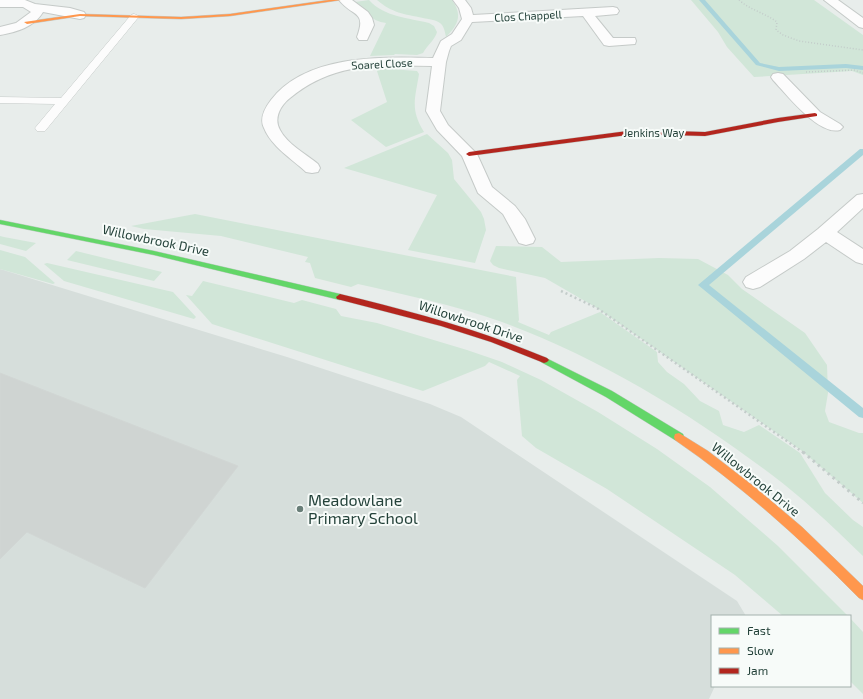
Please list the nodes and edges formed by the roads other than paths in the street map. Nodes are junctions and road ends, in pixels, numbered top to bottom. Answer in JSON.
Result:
{"nodes":[{"id":1,"x":339,"y":0,"type":"edge"},
{"id":2,"x":345,"y":0,"type":"edge"},
{"id":3,"x":460,"y":0,"type":"edge"},
{"id":4,"x":830,"y":0,"type":"edge"},
{"id":5,"x":22,"y":2,"type":"edge"},
{"id":6,"x":0,"y":3,"type":"edge"},
{"id":7,"x":34,"y":7,"type":"junction"},
{"id":8,"x":613,"y":11,"type":"dead end"},
{"id":9,"x":587,"y":13,"type":"junction"},
{"id":10,"x":80,"y":15,"type":"junction"},
{"id":11,"x":134,"y":17,"type":"junction"},
{"id":12,"x":468,"y":19,"type":"junction"},
{"id":13,"x":27,"y":22,"type":"junction"},
{"id":14,"x":863,"y":24,"type":"edge"},
{"id":15,"x":0,"y":31,"type":"edge"},
{"id":16,"x":363,"y":37,"type":"dead end"},
{"id":17,"x":630,"y":41,"type":"dead end"},
{"id":18,"x":439,"y":62,"type":"junction"},
{"id":19,"x":778,"y":77,"type":"road end"},
{"id":20,"x":0,"y":100,"type":"edge"},
{"id":21,"x":64,"y":101,"type":"junction"},
{"id":22,"x":815,"y":115,"type":"junction"},
{"id":23,"x":835,"y":127,"type":"dead end"},
{"id":24,"x":41,"y":128,"type":"dead end"},
{"id":25,"x":469,"y":154,"type":"junction"},
{"id":26,"x":312,"y":168,"type":"dead end"},
{"id":27,"x":863,"y":199,"type":"edge"},
{"id":28,"x":0,"y":222,"type":"edge"},
{"id":29,"x":825,"y":233,"type":"junction"},
{"id":30,"x":526,"y":239,"type":"dead end"},
{"id":31,"x":863,"y":258,"type":"edge"},
{"id":32,"x":753,"y":282,"type":"dead end"},
{"id":33,"x":863,"y":594,"type":"edge"}],
"edges":[{"from":1,"to":11,"type":"street"},
{"from":2,"to":16,"type":"street"},
{"from":3,"to":12,"type":"street"},
{"from":4,"to":14,"type":"street"},
{"from":5,"to":6,"type":"street"},
{"from":5,"to":7,"type":"street"},
{"from":7,"to":10,"type":"street"},
{"from":7,"to":13,"type":"street"},
{"from":8,"to":9,"type":"street","name":"Clos Chappell"},
{"from":9,"to":12,"type":"street","name":"Clos Chappell"},
{"from":9,"to":17,"type":"street"},
{"from":10,"to":11,"type":"street"},
{"from":10,"to":13,"type":"street"},
{"from":11,"to":21,"type":"lane"},
{"from":12,"to":18,"type":"street"},
{"from":13,"to":15,"type":"street"},
{"from":18,"to":25,"type":"street"},
{"from":18,"to":26,"type":"street","name":"Soarel Close"},
{"from":19,"to":22,"type":"street"},
{"from":20,"to":21,"type":"lane"},
{"from":21,"to":24,"type":"lane"},
{"from":22,"to":23,"type":"street"},
{"from":22,"to":25,"type":"street","name":"Jenkins Way"},
{"from":25,"to":30,"type":"street"},
{"from":27,"to":29,"type":"street"},
{"from":28,"to":33,"type":"street","name":"Willowbrook Drive"},
{"from":29,"to":31,"type":"street"},
{"from":29,"to":32,"type":"street"}]}
